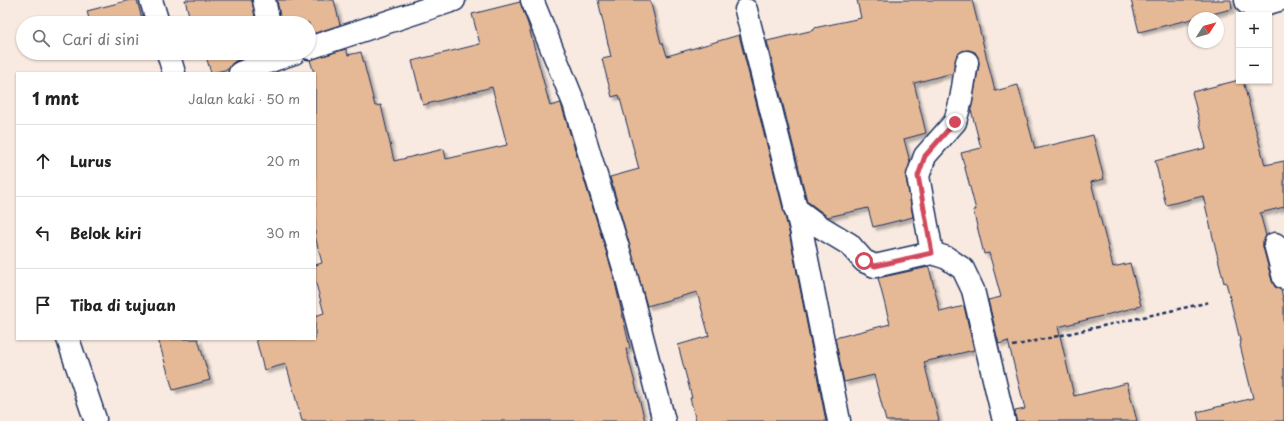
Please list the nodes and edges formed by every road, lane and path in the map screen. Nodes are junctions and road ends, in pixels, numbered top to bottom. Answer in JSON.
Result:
{"nodes":[{"id":1,"x":151,"y":0,"type":"edge"},
{"id":2,"x":264,"y":0,"type":"edge"},
{"id":3,"x":454,"y":0,"type":"edge"},
{"id":4,"x":532,"y":0,"type":"edge"},
{"id":5,"x":1246,"y":0,"type":"edge"},
{"id":6,"x":1279,"y":0,"type":"edge"},
{"id":7,"x":746,"y":10,"type":"dead end"},
{"id":8,"x":156,"y":16,"type":"edge"},
{"id":9,"x":267,"y":16,"type":"edge"},
{"id":10,"x":316,"y":46,"type":"edge"},
{"id":11,"x":170,"y":60,"type":"edge"},
{"id":12,"x":270,"y":60,"type":"edge"},
{"id":13,"x":967,"y":62,"type":"dead end"},
{"id":14,"x":174,"y":72,"type":"edge"},
{"id":15,"x":242,"y":72,"type":"edge"},
{"id":16,"x":795,"y":208,"type":"junction"},
{"id":17,"x":1275,"y":244,"type":"dead end"},
{"id":18,"x":932,"y":253,"type":"junction"},
{"id":19,"x":1284,"y":278,"type":"edge"},
{"id":20,"x":1210,"y":302,"type":"dead end"},
{"id":21,"x":68,"y":340,"type":"edge"},
{"id":22,"x":987,"y":351,"type":"junction"},
{"id":23,"x":95,"y":419,"type":"dead end"},
{"id":24,"x":664,"y":421,"type":"edge"},
{"id":25,"x":839,"y":421,"type":"edge"},
{"id":26,"x":1004,"y":421,"type":"edge"}],
"edges":[{"from":1,"to":8,"type":"street"},
{"from":2,"to":9,"type":"street"},
{"from":3,"to":10,"type":"street"},
{"from":4,"to":24,"type":"street"},
{"from":5,"to":6,"type":"street"},
{"from":7,"to":16,"type":"street"},
{"from":11,"to":14,"type":"street"},
{"from":12,"to":15,"type":"street"},
{"from":13,"to":18,"type":"street"},
{"from":16,"to":18,"type":"street"},
{"from":16,"to":25,"type":"street"},
{"from":17,"to":19,"type":"street"},
{"from":18,"to":22,"type":"street"},
{"from":20,"to":22,"type":"path"},
{"from":21,"to":23,"type":"street"},
{"from":22,"to":26,"type":"street"}]}
